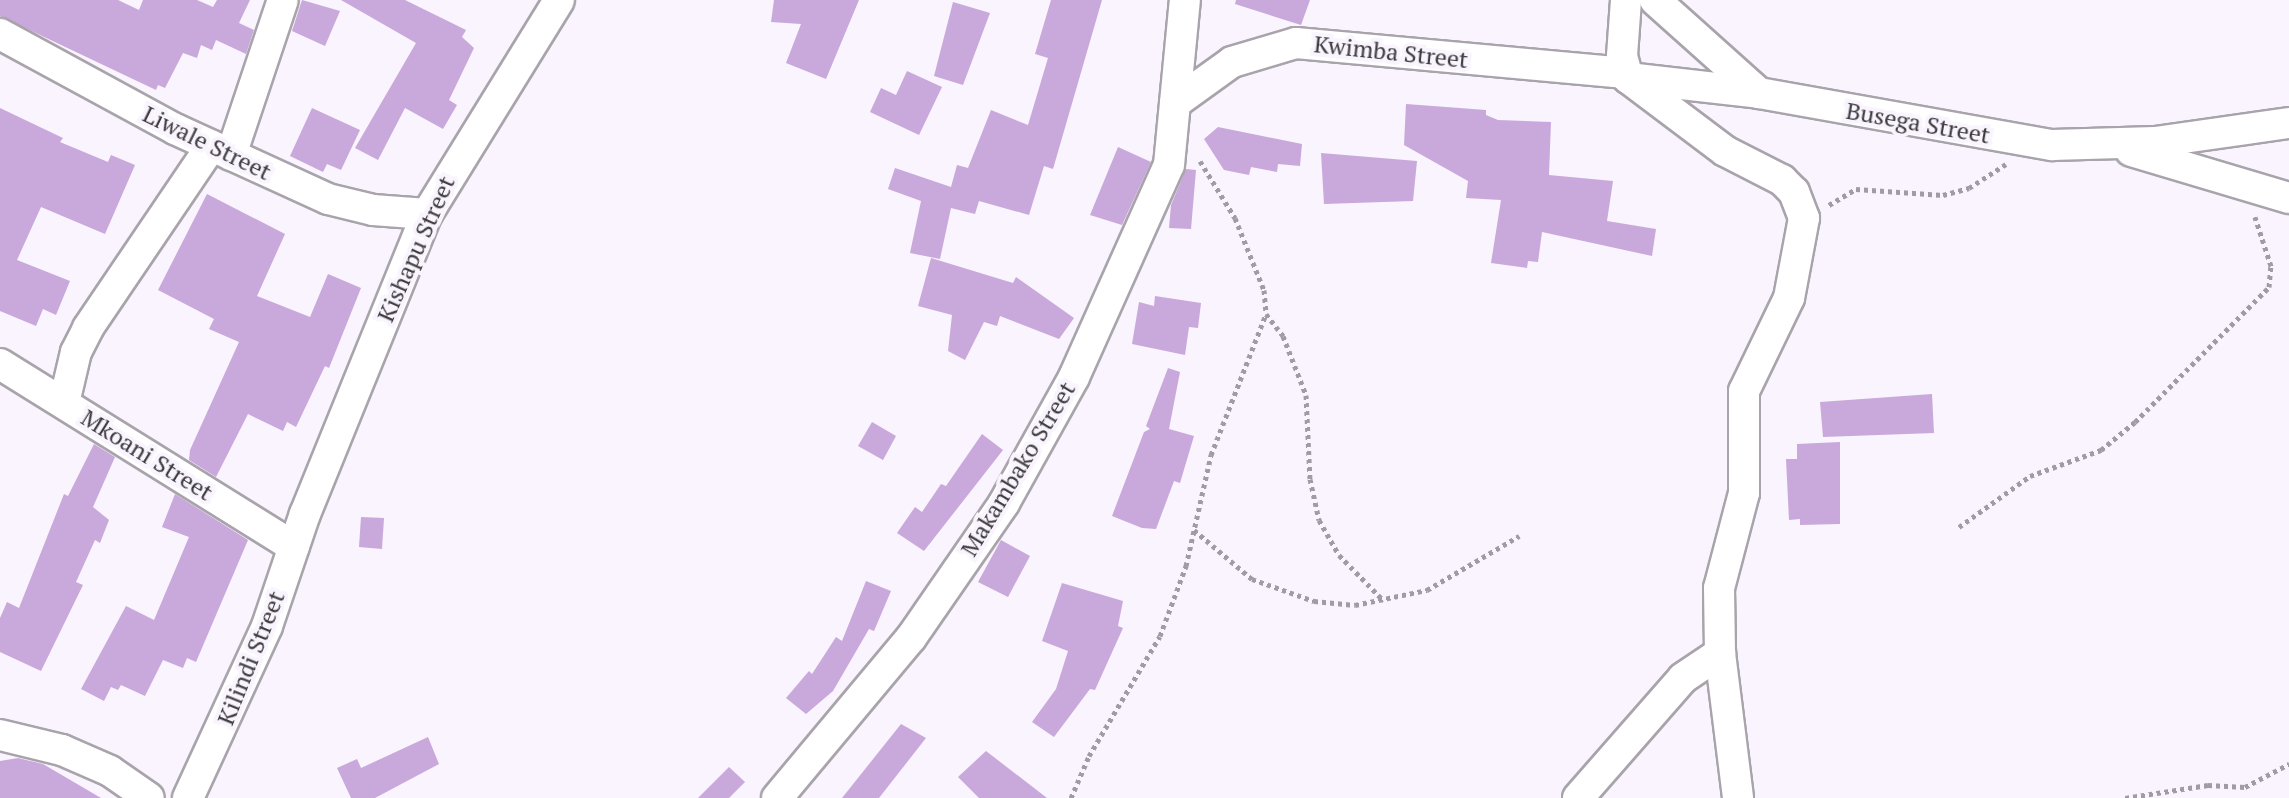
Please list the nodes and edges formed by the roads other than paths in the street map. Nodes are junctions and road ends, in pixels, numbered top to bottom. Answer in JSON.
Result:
{"nodes":[{"id":1,"x":283,"y":0,"type":"edge"},
{"id":2,"x":559,"y":0,"type":"edge"},
{"id":3,"x":1185,"y":0,"type":"edge"},
{"id":4,"x":1626,"y":0,"type":"edge"},
{"id":5,"x":1655,"y":0,"type":"edge"},
{"id":6,"x":0,"y":34,"type":"edge"},
{"id":7,"x":1626,"y":75,"type":"junction"},
{"id":8,"x":1759,"y":93,"type":"junction"},
{"id":9,"x":1175,"y":116,"type":"junction"},
{"id":10,"x":2289,"y":123,"type":"edge"},
{"id":11,"x":2106,"y":144,"type":"junction"},
{"id":12,"x":221,"y":151,"type":"junction"},
{"id":13,"x":2289,"y":198,"type":"edge"},
{"id":14,"x":427,"y":214,"type":"junction"},
{"id":15,"x":0,"y":364,"type":"edge"},
{"id":16,"x":64,"y":403,"type":"junction"},
{"id":17,"x":305,"y":514,"type":"joint"},
{"id":18,"x":294,"y":547,"type":"junction"},
{"id":19,"x":1720,"y":653,"type":"junction"},
{"id":20,"x":0,"y":735,"type":"edge"},
{"id":21,"x":149,"y":798,"type":"edge"},
{"id":22,"x":188,"y":798,"type":"edge"},
{"id":23,"x":777,"y":798,"type":"edge"},
{"id":24,"x":1578,"y":798,"type":"edge"},
{"id":25,"x":1738,"y":798,"type":"edge"}],
"edges":[{"from":1,"to":12,"type":"street"},
{"from":2,"to":14,"type":"street","name":"Kishapu Street"},
{"from":3,"to":9,"type":"street","name":"Makambako Street"},
{"from":4,"to":7,"type":"street"},
{"from":5,"to":8,"type":"street"},
{"from":6,"to":12,"type":"street","name":"Liwale Street"},
{"from":7,"to":8,"type":"street","name":"Busega Street"},
{"from":7,"to":9,"type":"street","name":"Kwimba Street"},
{"from":7,"to":19,"type":"street"},
{"from":8,"to":11,"type":"street","name":"Busega Street"},
{"from":9,"to":23,"type":"street","name":"Makambako Street"},
{"from":10,"to":11,"type":"street","name":"Busega Street"},
{"from":11,"to":13,"type":"street"},
{"from":12,"to":14,"type":"street","name":"Liwale Street"},
{"from":12,"to":16,"type":"street"},
{"from":14,"to":17,"type":"street","name":"Kishapu Street"},
{"from":15,"to":16,"type":"street","name":"Mkoani Street"},
{"from":16,"to":18,"type":"street","name":"Mkoani Street"},
{"from":17,"to":18,"type":"street","name":"Kilindi Street"},
{"from":18,"to":22,"type":"street","name":"Kilindi Street"},
{"from":19,"to":24,"type":"street"},
{"from":19,"to":25,"type":"street"},
{"from":20,"to":21,"type":"street"}]}
